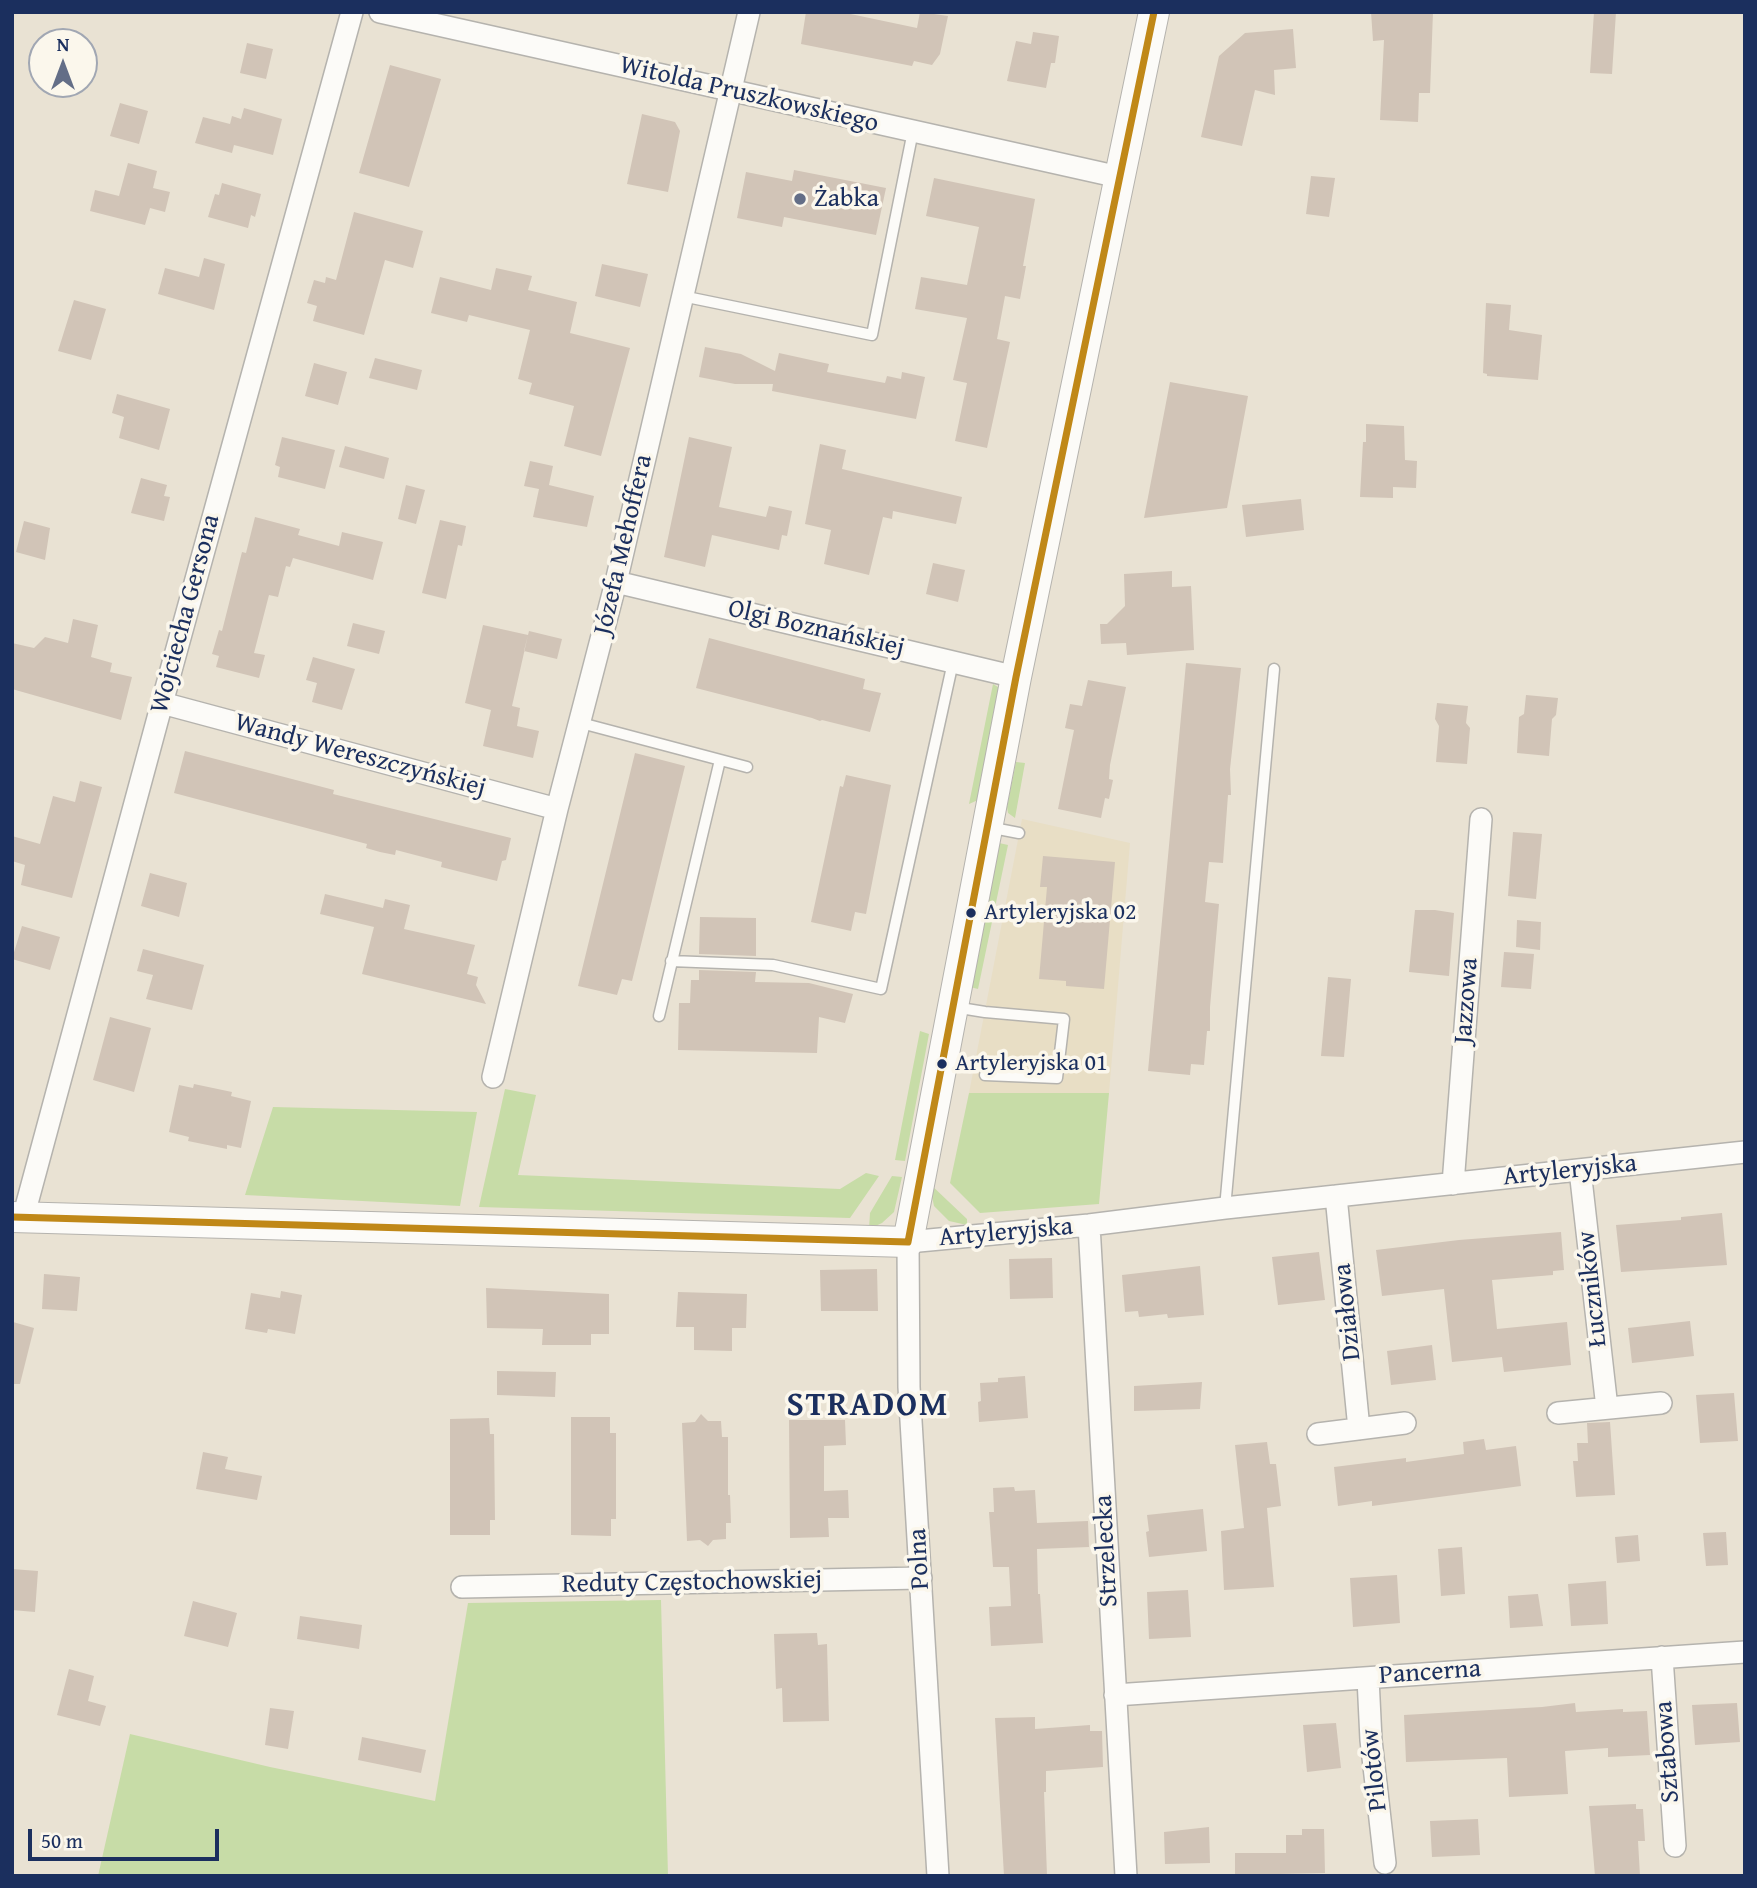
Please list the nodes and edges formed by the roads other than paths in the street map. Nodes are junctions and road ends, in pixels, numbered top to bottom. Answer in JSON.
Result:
{"nodes":[{"id":1,"x":352,"y":12,"type":"edge"},
{"id":2,"x":380,"y":12,"type":"edge"},
{"id":3,"x":750,"y":12,"type":"edge"},
{"id":4,"x":1154,"y":12,"type":"edge"},
{"id":5,"x":732,"y":91,"type":"junction"},
{"id":6,"x":913,"y":131,"type":"junction"},
{"id":7,"x":1119,"y":177,"type":"junction"},
{"id":8,"x":682,"y":296,"type":"junction"},
{"id":9,"x":616,"y":582,"type":"junction"},
{"id":10,"x":953,"y":662,"type":"junction"},
{"id":11,"x":1274,"y":668,"type":"dead end"},
{"id":12,"x":1016,"y":677,"type":"junction"},
{"id":13,"x":162,"y":703,"type":"junction"},
{"id":14,"x":581,"y":723,"type":"junction"},
{"id":15,"x":720,"y":760,"type":"junction"},
{"id":16,"x":747,"y":767,"type":"dead end"},
{"id":17,"x":557,"y":809,"type":"junction"},
{"id":18,"x":1481,"y":819,"type":"dead end"},
{"id":19,"x":987,"y":827,"type":"junction"},
{"id":20,"x":1019,"y":833,"type":"dead end"},
{"id":21,"x":671,"y":961,"type":"junction"},
{"id":22,"x":953,"y":1006,"type":"junction"},
{"id":23,"x":659,"y":1016,"type":"dead end"},
{"id":24,"x":985,"y":1074,"type":"dead end"},
{"id":25,"x":493,"y":1077,"type":"dead end"},
{"id":26,"x":1745,"y":1152,"type":"edge"},
{"id":27,"x":1580,"y":1170,"type":"junction"},
{"id":28,"x":1452,"y":1184,"type":"junction"},
{"id":29,"x":1336,"y":1196,"type":"junction"},
{"id":30,"x":1225,"y":1208,"type":"junction"},
{"id":31,"x":18,"y":1218,"type":"edge"},
{"id":32,"x":1089,"y":1225,"type":"junction"},
{"id":33,"x":908,"y":1242,"type":"junction"},
{"id":34,"x":1661,"y":1402,"type":"dead end"},
{"id":35,"x":1606,"y":1408,"type":"junction"},
{"id":36,"x":1558,"y":1413,"type":"dead end"},
{"id":37,"x":1405,"y":1423,"type":"dead end"},
{"id":38,"x":1359,"y":1429,"type":"junction"},
{"id":39,"x":1318,"y":1434,"type":"dead end"},
{"id":40,"x":921,"y":1578,"type":"junction"},
{"id":41,"x":462,"y":1587,"type":"dead end"},
{"id":42,"x":1745,"y":1652,"type":"edge"},
{"id":43,"x":1662,"y":1657,"type":"junction"},
{"id":44,"x":1368,"y":1678,"type":"junction"},
{"id":45,"x":1115,"y":1695,"type":"junction"},
{"id":46,"x":1675,"y":1846,"type":"dead end"},
{"id":47,"x":1385,"y":1863,"type":"dead end"},
{"id":48,"x":938,"y":1876,"type":"edge"},
{"id":49,"x":1126,"y":1876,"type":"edge"}],
"edges":[{"from":1,"to":13,"type":"street","name":"Wojciecha Gersona"},
{"from":2,"to":5,"type":"street","name":"Witolda Pruszkowskiego"},
{"from":3,"to":5,"type":"street","name":"Józefa Mehoffera"},
{"from":4,"to":7,"type":"street"},
{"from":5,"to":6,"type":"street","name":"Witolda Pruszkowskiego"},
{"from":5,"to":8,"type":"street","name":"Józefa Mehoffera"},
{"from":6,"to":7,"type":"street","name":"Witolda Pruszkowskiego"},
{"from":6,"to":8,"type":"lane"},
{"from":7,"to":12,"type":"street"},
{"from":8,"to":9,"type":"street","name":"Józefa Mehoffera"},
{"from":9,"to":10,"type":"street","name":"Olgi Boznańskiej"},
{"from":9,"to":14,"type":"street","name":"Józefa Mehoffera"},
{"from":10,"to":12,"type":"street","name":"Olgi Boznańskiej"},
{"from":10,"to":21,"type":"lane"},
{"from":11,"to":30,"type":"lane"},
{"from":12,"to":19,"type":"street"},
{"from":13,"to":17,"type":"street","name":"Wandy Wereszczyńskiej"},
{"from":13,"to":31,"type":"street","name":"Wojciecha Gersona"},
{"from":14,"to":15,"type":"lane"},
{"from":14,"to":17,"type":"street","name":"Józefa Mehoffera"},
{"from":15,"to":16,"type":"lane"},
{"from":15,"to":21,"type":"lane"},
{"from":17,"to":25,"type":"street","name":"Józefa Mehoffera"},
{"from":18,"to":28,"type":"street","name":"Jazzowa"},
{"from":19,"to":20,"type":"lane"},
{"from":19,"to":22,"type":"street"},
{"from":21,"to":23,"type":"lane"},
{"from":22,"to":24,"type":"lane"},
{"from":22,"to":33,"type":"street"},
{"from":26,"to":27,"type":"street","name":"Artyleryjska"},
{"from":27,"to":28,"type":"street","name":"Artyleryjska"},
{"from":27,"to":35,"type":"street","name":"Łuczników"},
{"from":28,"to":29,"type":"street","name":"Artyleryjska"},
{"from":29,"to":30,"type":"street","name":"Artyleryjska"},
{"from":29,"to":38,"type":"street","name":"Działowa"},
{"from":30,"to":32,"type":"street","name":"Artyleryjska"},
{"from":31,"to":33,"type":"street","name":"Artyleryjska"},
{"from":32,"to":33,"type":"street","name":"Artyleryjska"},
{"from":32,"to":45,"type":"street","name":"Strzelecka"},
{"from":33,"to":40,"type":"street","name":"Polna"},
{"from":34,"to":35,"type":"street"},
{"from":35,"to":36,"type":"street"},
{"from":37,"to":38,"type":"street"},
{"from":38,"to":39,"type":"street"},
{"from":40,"to":41,"type":"street","name":"Reduty Częstochowskiej"},
{"from":40,"to":48,"type":"street","name":"Polna"},
{"from":42,"to":43,"type":"street","name":"Pancerna"},
{"from":43,"to":44,"type":"street","name":"Pancerna"},
{"from":43,"to":46,"type":"street","name":"Sztabowa"},
{"from":44,"to":45,"type":"street","name":"Pancerna"},
{"from":44,"to":47,"type":"street","name":"Pilotów"},
{"from":45,"to":49,"type":"street","name":"Strzelecka"}]}
